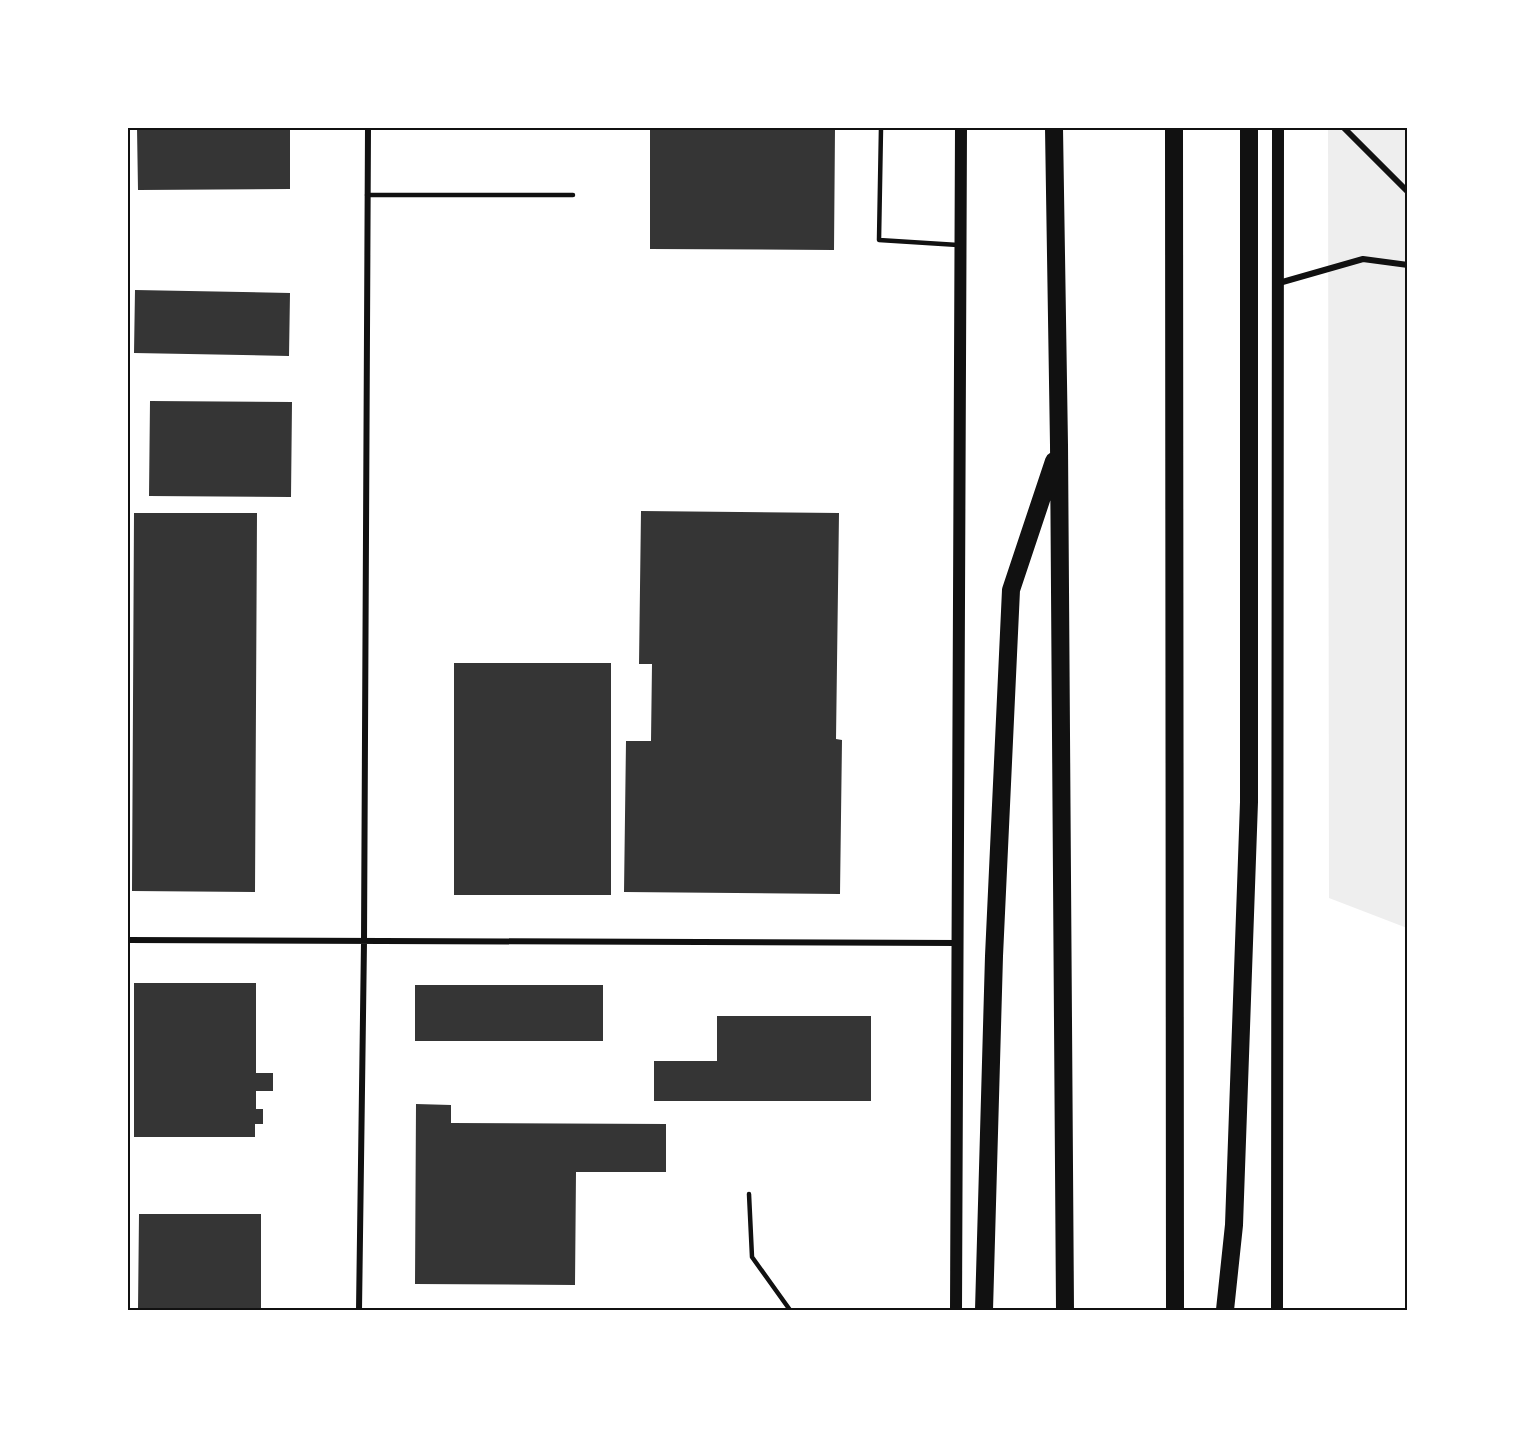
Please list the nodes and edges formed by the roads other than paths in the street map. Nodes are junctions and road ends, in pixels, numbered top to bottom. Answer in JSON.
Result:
{"nodes":[{"id":1,"x":368,"y":128,"type":"edge"},
{"id":2,"x":881,"y":128,"type":"edge"},
{"id":3,"x":961,"y":128,"type":"edge"},
{"id":4,"x":1054,"y":128,"type":"edge"},
{"id":5,"x":1174,"y":128,"type":"edge"},
{"id":6,"x":1249,"y":128,"type":"edge"},
{"id":7,"x":1278,"y":128,"type":"edge"},
{"id":8,"x":1344,"y":128,"type":"edge"},
{"id":9,"x":1407,"y":192,"type":"edge"},
{"id":10,"x":367,"y":195,"type":"junction"},
{"id":11,"x":573,"y":195,"type":"dead end"},
{"id":12,"x":961,"y":245,"type":"junction"},
{"id":13,"x":1407,"y":265,"type":"edge"},
{"id":14,"x":1279,"y":283,"type":"junction"},
{"id":15,"x":1059,"y":445,"type":"junction"},
{"id":16,"x":128,"y":940,"type":"edge"},
{"id":17,"x":364,"y":942,"type":"junction"},
{"id":18,"x":958,"y":943,"type":"junction"},
{"id":19,"x":749,"y":1194,"type":"dead end"},
{"id":20,"x":359,"y":1311,"type":"edge"},
{"id":21,"x":790,"y":1311,"type":"edge"},
{"id":22,"x":956,"y":1311,"type":"edge"},
{"id":23,"x":984,"y":1311,"type":"edge"},
{"id":24,"x":1065,"y":1311,"type":"edge"},
{"id":25,"x":1175,"y":1311,"type":"edge"},
{"id":26,"x":1225,"y":1311,"type":"edge"},
{"id":27,"x":1277,"y":1311,"type":"edge"}],
"edges":[{"from":1,"to":10,"type":"street"},
{"from":2,"to":12,"type":"lane"},
{"from":3,"to":12,"type":"main road"},
{"from":4,"to":15,"type":"highway"},
{"from":5,"to":25,"type":"highway"},
{"from":6,"to":26,"type":"highway"},
{"from":7,"to":14,"type":"main road"},
{"from":8,"to":9,"type":"street"},
{"from":10,"to":11,"type":"lane"},
{"from":10,"to":17,"type":"street"},
{"from":12,"to":18,"type":"main road"},
{"from":13,"to":14,"type":"street"},
{"from":14,"to":27,"type":"main road"},
{"from":15,"to":23,"type":"highway"},
{"from":15,"to":24,"type":"highway"},
{"from":16,"to":17,"type":"street"},
{"from":17,"to":18,"type":"street"},
{"from":17,"to":20,"type":"street"},
{"from":18,"to":22,"type":"main road"},
{"from":19,"to":21,"type":"lane"}]}
